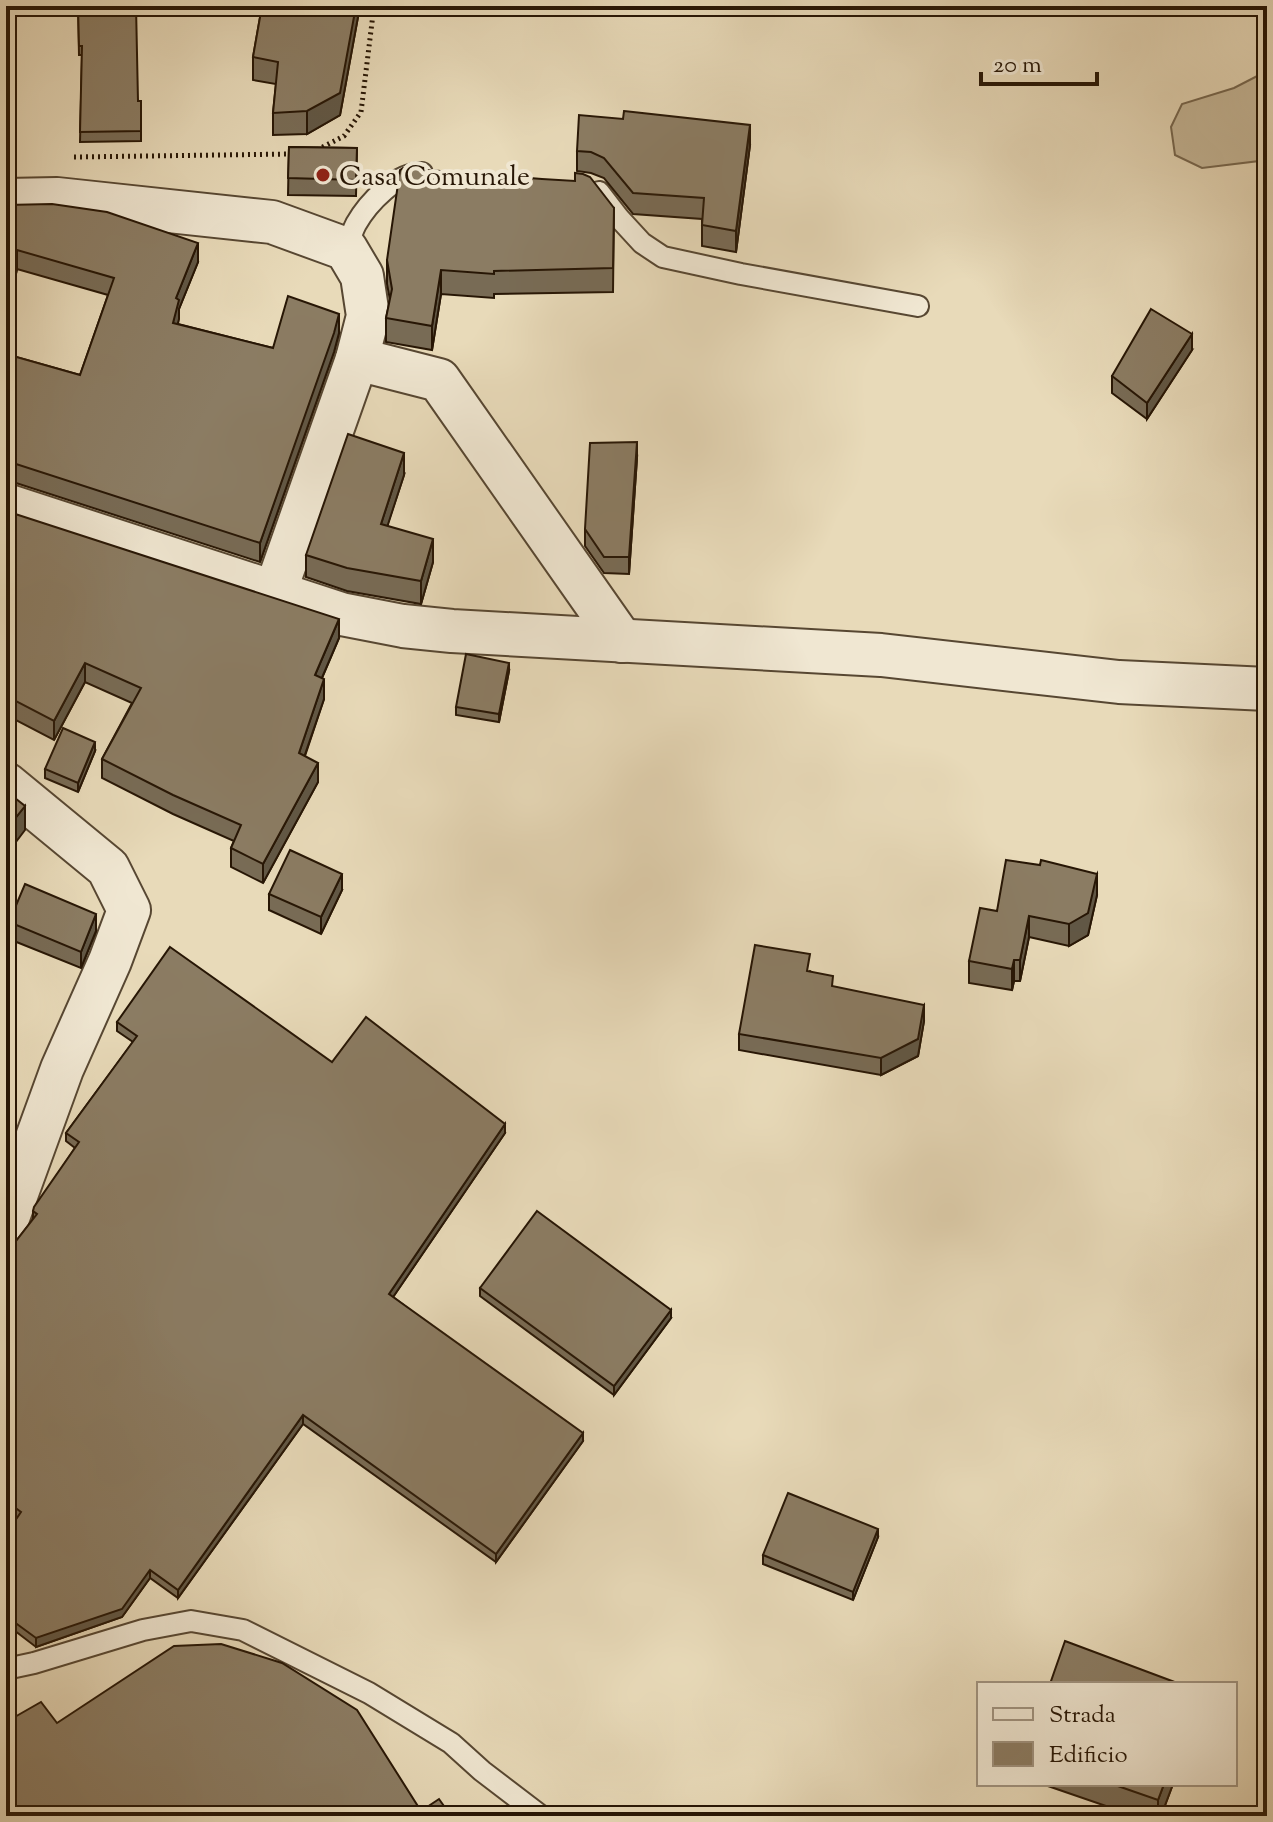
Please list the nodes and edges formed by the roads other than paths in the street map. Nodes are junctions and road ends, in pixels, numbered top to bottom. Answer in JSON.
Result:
{"nodes":[{"id":1,"x":439,"y":173,"type":"edge"},
{"id":2,"x":586,"y":185,"type":"edge"},
{"id":3,"x":6,"y":200,"type":"edge"},
{"id":4,"x":346,"y":249,"type":"junction"},
{"id":5,"x":918,"y":306,"type":"dead end"},
{"id":6,"x":357,"y":359,"type":"junction"},
{"id":7,"x":6,"y":505,"type":"edge"},
{"id":8,"x":275,"y":592,"type":"junction"},
{"id":9,"x":622,"y":641,"type":"junction"},
{"id":10,"x":1267,"y":689,"type":"edge"},
{"id":11,"x":6,"y":784,"type":"edge"},
{"id":12,"x":6,"y":1223,"type":"edge"},
{"id":13,"x":6,"y":1669,"type":"edge"},
{"id":14,"x":541,"y":1816,"type":"edge"}],
"edges":[{"from":1,"to":4,"type":"lane"},
{"from":2,"to":5,"type":"lane"},
{"from":3,"to":4,"type":"street"},
{"from":4,"to":6,"type":"street"},
{"from":6,"to":8,"type":"street"},
{"from":6,"to":9,"type":"street"},
{"from":7,"to":8,"type":"street"},
{"from":8,"to":9,"type":"street"},
{"from":9,"to":10,"type":"street"},
{"from":11,"to":12,"type":"street"},
{"from":13,"to":14,"type":"lane"}]}
